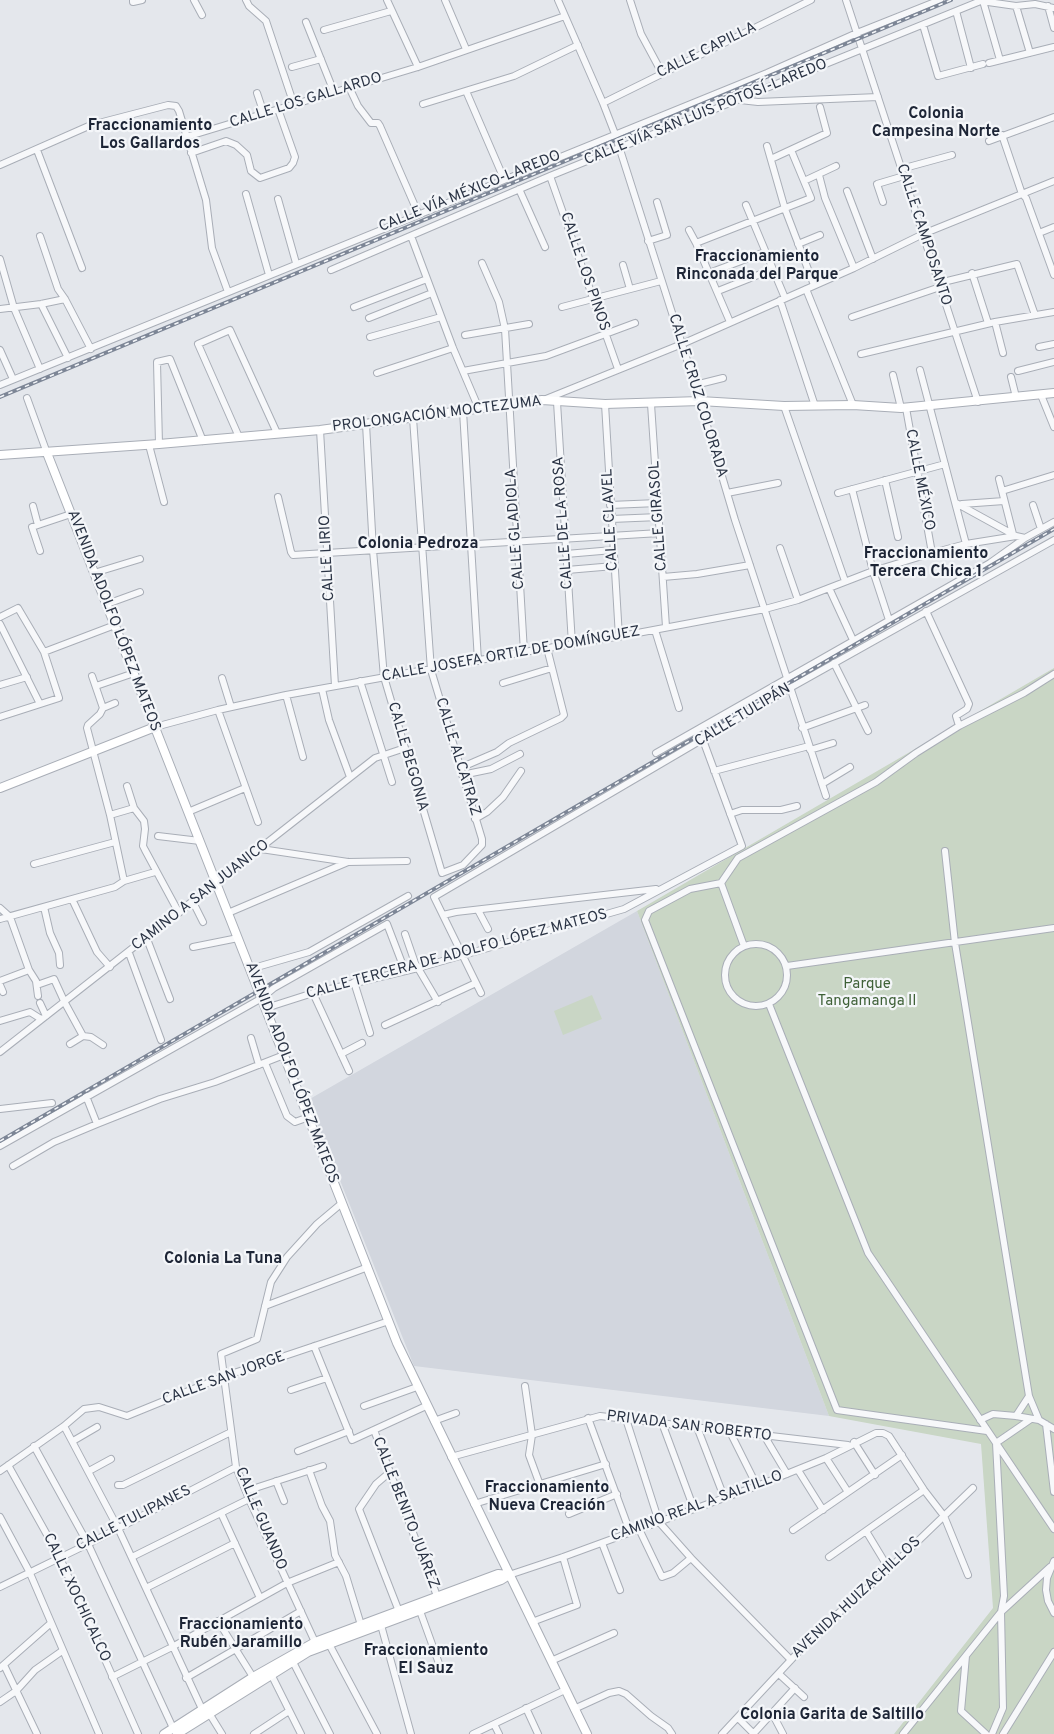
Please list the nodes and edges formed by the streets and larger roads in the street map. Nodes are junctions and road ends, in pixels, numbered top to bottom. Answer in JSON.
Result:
{"nodes":[{"id":1,"x":133,"y":0,"type":"edge"},
{"id":2,"x":142,"y":0,"type":"edge"},
{"id":3,"x":194,"y":0,"type":"edge"},
{"id":4,"x":246,"y":0,"type":"edge"},
{"id":5,"x":387,"y":0,"type":"edge"},
{"id":6,"x":445,"y":0,"type":"edge"},
{"id":7,"x":558,"y":0,"type":"edge"},
{"id":8,"x":630,"y":0,"type":"edge"},
{"id":9,"x":637,"y":0,"type":"edge"},
{"id":10,"x":812,"y":0,"type":"edge"},
{"id":11,"x":846,"y":0,"type":"edge"},
{"id":12,"x":940,"y":0,"type":"edge"},
{"id":13,"x":982,"y":1,"type":"edge"},
{"id":14,"x":1016,"y":6,"type":"junction"},
{"id":15,"x":1051,"y":7,"type":"edge"},
{"id":16,"x":391,"y":11,"type":"junction"},
{"id":17,"x":635,"y":11,"type":"junction"},
{"id":18,"x":956,"y":11,"type":"junction"},
{"id":19,"x":202,"y":15,"type":"dead end"},
{"id":20,"x":565,"y":16,"type":"junction"},
{"id":21,"x":306,"y":22,"type":"dead end"},
{"id":22,"x":923,"y":25,"type":"junction"},
{"id":23,"x":1054,"y":28,"type":"edge"},
{"id":24,"x":324,"y":30,"type":"dead end"},
{"id":25,"x":856,"y":33,"type":"junction"},
{"id":26,"x":578,"y":45,"type":"junction"},
{"id":27,"x":1054,"y":47,"type":"edge"},
{"id":28,"x":466,"y":49,"type":"junction"},
{"id":29,"x":862,"y":50,"type":"junction"},
{"id":30,"x":1030,"y":53,"type":"junction"},
{"id":31,"x":321,"y":59,"type":"junction"},
{"id":32,"x":1000,"y":60,"type":"junction"},
{"id":33,"x":292,"y":67,"type":"dead end"},
{"id":34,"x":418,"y":67,"type":"junction"},
{"id":35,"x":971,"y":68,"type":"junction"},
{"id":36,"x":663,"y":73,"type":"junction"},
{"id":37,"x":349,"y":87,"type":"junction"},
{"id":38,"x":466,"y":91,"type":"junction"},
{"id":39,"x":334,"y":92,"type":"junction"},
{"id":40,"x":257,"y":93,"type":"dead end"},
{"id":41,"x":878,"y":97,"type":"junction"},
{"id":42,"x":740,"y":100,"type":"junction"},
{"id":43,"x":603,"y":103,"type":"junction"},
{"id":44,"x":423,"y":104,"type":"dead end"},
{"id":45,"x":294,"y":105,"type":"junction"},
{"id":46,"x":820,"y":107,"type":"dead end"},
{"id":47,"x":278,"y":109,"type":"junction"},
{"id":48,"x":264,"y":114,"type":"junction"},
{"id":49,"x":1054,"y":117,"type":"edge"},
{"id":50,"x":615,"y":134,"type":"junction"},
{"id":51,"x":1002,"y":135,"type":"junction"},
{"id":52,"x":186,"y":137,"type":"junction"},
{"id":53,"x":989,"y":141,"type":"dead end"},
{"id":54,"x":767,"y":146,"type":"dead end"},
{"id":55,"x":619,"y":148,"type":"junction"},
{"id":56,"x":37,"y":150,"type":"junction"},
{"id":57,"x":791,"y":150,"type":"junction"},
{"id":58,"x":191,"y":153,"type":"junction"},
{"id":59,"x":952,"y":155,"type":"dead end"},
{"id":60,"x":771,"y":159,"type":"junction"},
{"id":61,"x":0,"y":165,"type":"edge"},
{"id":62,"x":836,"y":166,"type":"dead end"},
{"id":63,"x":903,"y":173,"type":"junction"},
{"id":64,"x":819,"y":175,"type":"junction"},
{"id":65,"x":550,"y":176,"type":"junction"},
{"id":66,"x":504,"y":179,"type":"junction"},
{"id":67,"x":804,"y":181,"type":"junction"},
{"id":68,"x":1054,"y":181,"type":"edge"},
{"id":69,"x":519,"y":189,"type":"junction"},
{"id":70,"x":847,"y":191,"type":"dead end"},
{"id":71,"x":246,"y":194,"type":"dead end"},
{"id":72,"x":1022,"y":194,"type":"junction"},
{"id":73,"x":278,"y":199,"type":"dead end"},
{"id":74,"x":657,"y":202,"type":"dead end"},
{"id":75,"x":883,"y":202,"type":"dead end"},
{"id":76,"x":746,"y":205,"type":"dead end"},
{"id":77,"x":785,"y":209,"type":"junction"},
{"id":78,"x":418,"y":213,"type":"junction"},
{"id":79,"x":753,"y":222,"type":"junction"},
{"id":80,"x":1054,"y":227,"type":"edge"},
{"id":81,"x":688,"y":230,"type":"dead end"},
{"id":82,"x":1040,"y":233,"type":"junction"},
{"id":83,"x":923,"y":234,"type":"junction"},
{"id":84,"x":820,"y":235,"type":"dead end"},
{"id":85,"x":40,"y":236,"type":"dead end"},
{"id":86,"x":411,"y":236,"type":"junction"},
{"id":87,"x":648,"y":241,"type":"junction"},
{"id":88,"x":696,"y":243,"type":"junction"},
{"id":89,"x":798,"y":244,"type":"junction"},
{"id":90,"x":544,"y":247,"type":"dead end"},
{"id":91,"x":765,"y":252,"type":"junction"},
{"id":92,"x":0,"y":259,"type":"edge"},
{"id":93,"x":873,"y":260,"type":"junction"},
{"id":94,"x":296,"y":263,"type":"junction"},
{"id":95,"x":482,"y":263,"type":"dead end"},
{"id":96,"x":623,"y":265,"type":"dead end"},
{"id":97,"x":82,"y":268,"type":"dead end"},
{"id":98,"x":854,"y":268,"type":"junction"},
{"id":99,"x":772,"y":269,"type":"junction"},
{"id":100,"x":331,"y":270,"type":"dead end"},
{"id":101,"x":709,"y":273,"type":"junction"},
{"id":102,"x":972,"y":273,"type":"junction"},
{"id":103,"x":269,"y":275,"type":"junction"},
{"id":104,"x":1054,"y":275,"type":"edge"},
{"id":105,"x":427,"y":279,"type":"junction"},
{"id":106,"x":661,"y":281,"type":"junction"},
{"id":107,"x":814,"y":285,"type":"junction"},
{"id":108,"x":940,"y":285,"type":"junction"},
{"id":109,"x":630,"y":289,"type":"junction"},
{"id":110,"x":806,"y":289,"type":"junction"},
{"id":111,"x":718,"y":291,"type":"junction"},
{"id":112,"x":228,"y":292,"type":"junction"},
{"id":113,"x":432,"y":293,"type":"junction"},
{"id":114,"x":65,"y":298,"type":"junction"},
{"id":115,"x":594,"y":299,"type":"junction"},
{"id":116,"x":782,"y":299,"type":"junction"},
{"id":117,"x":41,"y":304,"type":"junction"},
{"id":118,"x":354,"y":307,"type":"dead end"},
{"id":119,"x":562,"y":307,"type":"dead end"},
{"id":120,"x":14,"y":308,"type":"junction"},
{"id":121,"x":0,"y":309,"type":"edge"},
{"id":122,"x":1054,"y":312,"type":"edge"},
{"id":123,"x":1035,"y":315,"type":"junction"},
{"id":124,"x":852,"y":316,"type":"dead end"},
{"id":125,"x":441,"y":317,"type":"junction"},
{"id":126,"x":369,"y":318,"type":"dead end"},
{"id":127,"x":730,"y":322,"type":"junction"},
{"id":128,"x":992,"y":322,"type":"junction"},
{"id":129,"x":635,"y":323,"type":"dead end"},
{"id":130,"x":529,"y":324,"type":"dead end"},
{"id":131,"x":505,"y":329,"type":"junction"},
{"id":132,"x":955,"y":331,"type":"junction"},
{"id":133,"x":605,"y":333,"type":"junction"},
{"id":134,"x":465,"y":335,"type":"dead end"},
{"id":135,"x":370,"y":337,"type":"dead end"},
{"id":136,"x":682,"y":344,"type":"junction"},
{"id":137,"x":1054,"y":344,"type":"edge"},
{"id":138,"x":1039,"y":347,"type":"dead end"},
{"id":139,"x":453,"y":348,"type":"junction"},
{"id":140,"x":91,"y":349,"type":"junction"},
{"id":141,"x":0,"y":350,"type":"edge"},
{"id":142,"x":1003,"y":353,"type":"dead end"},
{"id":143,"x":861,"y":354,"type":"dead end"},
{"id":144,"x":68,"y":358,"type":"junction"},
{"id":145,"x":1054,"y":362,"type":"edge"},
{"id":146,"x":507,"y":364,"type":"junction"},
{"id":147,"x":40,"y":369,"type":"junction"},
{"id":148,"x":618,"y":369,"type":"junction"},
{"id":149,"x":920,"y":370,"type":"dead end"},
{"id":150,"x":463,"y":371,"type":"junction"},
{"id":151,"x":1018,"y":371,"type":"dead end"},
{"id":152,"x":376,"y":373,"type":"dead end"},
{"id":153,"x":892,"y":375,"type":"dead end"},
{"id":154,"x":1011,"y":377,"type":"dead end"},
{"id":155,"x":723,"y":378,"type":"dead end"},
{"id":156,"x":13,"y":379,"type":"junction"},
{"id":157,"x":0,"y":385,"type":"edge"},
{"id":158,"x":695,"y":385,"type":"junction"},
{"id":159,"x":1054,"y":393,"type":"edge"},
{"id":160,"x":1041,"y":395,"type":"junction"},
{"id":161,"x":1016,"y":397,"type":"junction"},
{"id":162,"x":27,"y":398,"type":"dead end"},
{"id":163,"x":542,"y":400,"type":"junction"},
{"id":164,"x":700,"y":401,"type":"junction"},
{"id":165,"x":557,"y":402,"type":"junction"},
{"id":166,"x":978,"y":402,"type":"junction"},
{"id":167,"x":605,"y":404,"type":"junction"},
{"id":168,"x":651,"y":404,"type":"junction"},
{"id":169,"x":853,"y":405,"type":"junction"},
{"id":170,"x":508,"y":406,"type":"junction"},
{"id":171,"x":784,"y":406,"type":"junction"},
{"id":172,"x":815,"y":406,"type":"junction"},
{"id":173,"x":930,"y":406,"type":"junction"},
{"id":174,"x":904,"y":408,"type":"junction"},
{"id":175,"x":479,"y":409,"type":"junction"},
{"id":176,"x":463,"y":411,"type":"junction"},
{"id":177,"x":413,"y":418,"type":"junction"},
{"id":178,"x":366,"y":424,"type":"junction"},
{"id":179,"x":1054,"y":427,"type":"edge"},
{"id":180,"x":320,"y":430,"type":"junction"},
{"id":181,"x":277,"y":433,"type":"junction"},
{"id":182,"x":239,"y":437,"type":"junction"},
{"id":183,"x":203,"y":441,"type":"junction"},
{"id":184,"x":159,"y":444,"type":"junction"},
{"id":185,"x":149,"y":445,"type":"junction"},
{"id":186,"x":47,"y":453,"type":"junction"},
{"id":187,"x":0,"y":455,"type":"edge"},
{"id":188,"x":945,"y":464,"type":"junction"},
{"id":189,"x":918,"y":472,"type":"junction"},
{"id":190,"x":1054,"y":475,"type":"edge"},
{"id":191,"x":999,"y":479,"type":"dead end"},
{"id":192,"x":885,"y":480,"type":"junction"},
{"id":193,"x":778,"y":483,"type":"dead end"},
{"id":194,"x":852,"y":489,"type":"junction"},
{"id":195,"x":1002,"y":491,"type":"junction"},
{"id":196,"x":727,"y":493,"type":"junction"},
{"id":197,"x":838,"y":493,"type":"dead end"},
{"id":198,"x":278,"y":497,"type":"dead end"},
{"id":199,"x":1004,"y":501,"type":"junction"},
{"id":200,"x":164,"y":502,"type":"dead end"},
{"id":201,"x":658,"y":503,"type":"junction"},
{"id":202,"x":958,"y":504,"type":"junction"},
{"id":203,"x":610,"y":505,"type":"junction"},
{"id":204,"x":1033,"y":505,"type":"dead end"},
{"id":205,"x":33,"y":506,"type":"dead end"},
{"id":206,"x":71,"y":514,"type":"junction"},
{"id":207,"x":659,"y":517,"type":"junction"},
{"id":208,"x":611,"y":519,"type":"junction"},
{"id":209,"x":1054,"y":522,"type":"edge"},
{"id":210,"x":38,"y":525,"type":"junction"},
{"id":211,"x":1041,"y":529,"type":"junction"},
{"id":212,"x":660,"y":533,"type":"junction"},
{"id":213,"x":1014,"y":535,"type":"junction"},
{"id":214,"x":612,"y":536,"type":"junction"},
{"id":215,"x":898,"y":537,"type":"dead end"},
{"id":216,"x":1025,"y":538,"type":"junction"},
{"id":217,"x":565,"y":539,"type":"junction"},
{"id":218,"x":1054,"y":540,"type":"edge"},
{"id":219,"x":517,"y":542,"type":"junction"},
{"id":220,"x":470,"y":544,"type":"junction"},
{"id":221,"x":966,"y":544,"type":"junction"},
{"id":222,"x":421,"y":547,"type":"junction"},
{"id":223,"x":780,"y":548,"type":"dead end"},
{"id":224,"x":613,"y":549,"type":"junction"},
{"id":225,"x":373,"y":550,"type":"junction"},
{"id":226,"x":40,"y":551,"type":"dead end"},
{"id":227,"x":932,"y":552,"type":"junction"},
{"id":228,"x":327,"y":553,"type":"junction"},
{"id":229,"x":566,"y":554,"type":"junction"},
{"id":230,"x":140,"y":559,"type":"dead end"},
{"id":231,"x":750,"y":565,"type":"junction"},
{"id":232,"x":614,"y":566,"type":"junction"},
{"id":233,"x":567,"y":570,"type":"junction"},
{"id":234,"x":873,"y":571,"type":"junction"},
{"id":235,"x":94,"y":573,"type":"junction"},
{"id":236,"x":663,"y":577,"type":"junction"},
{"id":237,"x":845,"y":581,"type":"junction"},
{"id":238,"x":829,"y":588,"type":"junction"},
{"id":239,"x":140,"y":592,"type":"dead end"},
{"id":240,"x":798,"y":600,"type":"junction"},
{"id":241,"x":107,"y":604,"type":"junction"},
{"id":242,"x":765,"y":609,"type":"junction"},
{"id":243,"x":926,"y":611,"type":"junction"},
{"id":244,"x":0,"y":617,"type":"edge"},
{"id":245,"x":890,"y":620,"type":"junction"},
{"id":246,"x":0,"y":624,"type":"edge"},
{"id":247,"x":115,"y":626,"type":"junction"},
{"id":248,"x":666,"y":627,"type":"junction"},
{"id":249,"x":655,"y":630,"type":"junction"},
{"id":250,"x":619,"y":637,"type":"junction"},
{"id":251,"x":854,"y":640,"type":"junction"},
{"id":252,"x":572,"y":644,"type":"junction"},
{"id":253,"x":547,"y":648,"type":"junction"},
{"id":254,"x":44,"y":652,"type":"junction"},
{"id":255,"x":524,"y":652,"type":"junction"},
{"id":256,"x":478,"y":661,"type":"junction"},
{"id":257,"x":834,"y":663,"type":"junction"},
{"id":258,"x":552,"y":668,"type":"junction"},
{"id":259,"x":431,"y":670,"type":"junction"},
{"id":260,"x":134,"y":673,"type":"junction"},
{"id":261,"x":1054,"y":674,"type":"edge"},
{"id":262,"x":92,"y":676,"type":"dead end"},
{"id":263,"x":27,"y":677,"type":"junction"},
{"id":264,"x":384,"y":677,"type":"junction"},
{"id":265,"x":222,"y":678,"type":"dead end"},
{"id":266,"x":786,"y":678,"type":"junction"},
{"id":267,"x":360,"y":681,"type":"junction"},
{"id":268,"x":503,"y":683,"type":"dead end"},
{"id":269,"x":0,"y":685,"type":"edge"},
{"id":270,"x":96,"y":686,"type":"junction"},
{"id":271,"x":335,"y":686,"type":"junction"},
{"id":272,"x":321,"y":688,"type":"junction"},
{"id":273,"x":790,"y":688,"type":"junction"},
{"id":274,"x":286,"y":695,"type":"junction"},
{"id":275,"x":115,"y":703,"type":"dead end"},
{"id":276,"x":40,"y":704,"type":"junction"},
{"id":277,"x":865,"y":705,"type":"dead end"},
{"id":278,"x":231,"y":707,"type":"junction"},
{"id":279,"x":103,"y":708,"type":"junction"},
{"id":280,"x":680,"y":708,"type":"dead end"},
{"id":281,"x":856,"y":708,"type":"junction"},
{"id":282,"x":218,"y":710,"type":"junction"},
{"id":283,"x":0,"y":717,"type":"edge"},
{"id":284,"x":959,"y":726,"type":"junction"},
{"id":285,"x":155,"y":727,"type":"junction"},
{"id":286,"x":802,"y":728,"type":"junction"},
{"id":287,"x":868,"y":731,"type":"dead end"},
{"id":288,"x":703,"y":740,"type":"junction"},
{"id":289,"x":833,"y":743,"type":"dead end"},
{"id":290,"x":405,"y":748,"type":"junction"},
{"id":291,"x":809,"y":748,"type":"junction"},
{"id":292,"x":92,"y":752,"type":"junction"},
{"id":293,"x":656,"y":753,"type":"dead end"},
{"id":294,"x":383,"y":754,"type":"junction"},
{"id":295,"x":520,"y":754,"type":"dead end"},
{"id":296,"x":303,"y":757,"type":"dead end"},
{"id":297,"x":850,"y":767,"type":"dead end"},
{"id":298,"x":461,"y":771,"type":"junction"},
{"id":299,"x":522,"y":771,"type":"dead end"},
{"id":300,"x":714,"y":771,"type":"junction"},
{"id":301,"x":350,"y":777,"type":"junction"},
{"id":302,"x":392,"y":782,"type":"dead end"},
{"id":303,"x":822,"y":784,"type":"junction"},
{"id":304,"x":128,"y":786,"type":"dead end"},
{"id":305,"x":0,"y":788,"type":"edge"},
{"id":306,"x":245,"y":788,"type":"junction"},
{"id":307,"x":826,"y":796,"type":"dead end"},
{"id":308,"x":796,"y":806,"type":"dead end"},
{"id":309,"x":134,"y":808,"type":"junction"},
{"id":310,"x":188,"y":812,"type":"junction"},
{"id":311,"x":730,"y":814,"type":"junction"},
{"id":312,"x":110,"y":815,"type":"junction"},
{"id":313,"x":475,"y":819,"type":"junction"},
{"id":314,"x":258,"y":822,"type":"dead end"},
{"id":315,"x":158,"y":836,"type":"dead end"},
{"id":316,"x":200,"y":841,"type":"junction"},
{"id":317,"x":115,"y":842,"type":"junction"},
{"id":318,"x":482,"y":845,"type":"joint"},
{"id":319,"x":261,"y":849,"type":"junction"},
{"id":320,"x":945,"y":851,"type":"dead end"},
{"id":321,"x":407,"y":861,"type":"dead end"},
{"id":322,"x":348,"y":862,"type":"junction"},
{"id":323,"x":34,"y":864,"type":"dead end"},
{"id":324,"x":155,"y":872,"type":"junction"},
{"id":325,"x":124,"y":881,"type":"junction"},
{"id":326,"x":721,"y":883,"type":"junction"},
{"id":327,"x":217,"y":884,"type":"junction"},
{"id":328,"x":659,"y":889,"type":"junction"},
{"id":329,"x":408,"y":896,"type":"dead end"},
{"id":330,"x":72,"y":899,"type":"junction"},
{"id":331,"x":193,"y":902,"type":"junction"},
{"id":332,"x":44,"y":907,"type":"junction"},
{"id":333,"x":0,"y":908,"type":"edge"},
{"id":334,"x":478,"y":910,"type":"junction"},
{"id":335,"x":179,"y":913,"type":"junction"},
{"id":336,"x":228,"y":913,"type":"junction"},
{"id":337,"x":443,"y":915,"type":"junction"},
{"id":338,"x":10,"y":916,"type":"junction"},
{"id":339,"x":0,"y":919,"type":"edge"},
{"id":340,"x":203,"y":922,"type":"dead end"},
{"id":341,"x":1054,"y":928,"type":"edge"},
{"id":342,"x":488,"y":929,"type":"dead end"},
{"id":343,"x":405,"y":934,"type":"dead end"},
{"id":344,"x":238,"y":938,"type":"junction"},
{"id":345,"x":147,"y":939,"type":"junction"},
{"id":346,"x":955,"y":943,"type":"junction"},
{"id":347,"x":744,"y":946,"type":"junction"},
{"id":348,"x":193,"y":947,"type":"dead end"},
{"id":349,"x":129,"y":953,"type":"junction"},
{"id":350,"x":463,"y":955,"type":"junction"},
{"id":351,"x":60,"y":965,"type":"dead end"},
{"id":352,"x":787,"y":966,"type":"junction"},
{"id":353,"x":111,"y":967,"type":"junction"},
{"id":354,"x":418,"y":968,"type":"junction"},
{"id":355,"x":250,"y":969,"type":"junction"},
{"id":356,"x":29,"y":970,"type":"junction"},
{"id":357,"x":405,"y":971,"type":"junction"},
{"id":358,"x":354,"y":982,"type":"junction"},
{"id":359,"x":0,"y":983,"type":"edge"},
{"id":360,"x":476,"y":983,"type":"junction"},
{"id":361,"x":37,"y":986,"type":"junction"},
{"id":362,"x":3,"y":992,"type":"dead end"},
{"id":363,"x":313,"y":993,"type":"junction"},
{"id":364,"x":481,"y":993,"type":"dead end"},
{"id":365,"x":38,"y":996,"type":"dead end"},
{"id":366,"x":262,"y":998,"type":"junction"},
{"id":367,"x":170,"y":999,"type":"dead end"},
{"id":368,"x":438,"y":1002,"type":"junction"},
{"id":369,"x":40,"y":1003,"type":"dead end"},
{"id":370,"x":65,"y":1003,"type":"junction"},
{"id":371,"x":769,"y":1004,"type":"junction"},
{"id":372,"x":266,"y":1008,"type":"junction"},
{"id":373,"x":43,"y":1017,"type":"junction"},
{"id":374,"x":0,"y":1021,"type":"edge"},
{"id":375,"x":385,"y":1025,"type":"dead end"},
{"id":376,"x":370,"y":1033,"type":"dead end"},
{"id":377,"x":83,"y":1036,"type":"junction"},
{"id":378,"x":251,"y":1038,"type":"dead end"},
{"id":379,"x":161,"y":1040,"type":"dead end"},
{"id":380,"x":362,"y":1043,"type":"dead end"},
{"id":381,"x":70,"y":1044,"type":"dead end"},
{"id":382,"x":103,"y":1045,"type":"dead end"},
{"id":383,"x":0,"y":1052,"type":"edge"},
{"id":384,"x":341,"y":1054,"type":"junction"},
{"id":385,"x":284,"y":1056,"type":"junction"},
{"id":386,"x":262,"y":1064,"type":"junction"},
{"id":387,"x":349,"y":1071,"type":"dead end"},
{"id":388,"x":86,"y":1096,"type":"junction"},
{"id":389,"x":52,"y":1103,"type":"dead end"},
{"id":390,"x":0,"y":1109,"type":"edge"},
{"id":391,"x":309,"y":1118,"type":"junction"},
{"id":392,"x":97,"y":1124,"type":"junction"},
{"id":393,"x":0,"y":1146,"type":"edge"},
{"id":394,"x":13,"y":1166,"type":"dead end"},
{"id":395,"x":342,"y":1203,"type":"junction"},
{"id":396,"x":368,"y":1267,"type":"junction"},
{"id":397,"x":265,"y":1306,"type":"junction"},
{"id":398,"x":389,"y":1321,"type":"junction"},
{"id":399,"x":314,"y":1346,"type":"junction"},
{"id":400,"x":225,"y":1376,"type":"junction"},
{"id":401,"x":327,"y":1378,"type":"junction"},
{"id":402,"x":525,"y":1386,"type":"dead end"},
{"id":403,"x":417,"y":1387,"type":"junction"},
{"id":404,"x":291,"y":1390,"type":"dead end"},
{"id":405,"x":1029,"y":1396,"type":"junction"},
{"id":406,"x":364,"y":1406,"type":"dead end"},
{"id":407,"x":426,"y":1406,"type":"junction"},
{"id":408,"x":456,"y":1413,"type":"dead end"},
{"id":409,"x":1016,"y":1416,"type":"junction"},
{"id":410,"x":588,"y":1418,"type":"junction"},
{"id":411,"x":626,"y":1419,"type":"junction"},
{"id":412,"x":1031,"y":1419,"type":"junction"},
{"id":413,"x":980,"y":1420,"type":"junction"},
{"id":414,"x":1039,"y":1420,"type":"junction"},
{"id":415,"x":434,"y":1421,"type":"junction"},
{"id":416,"x":662,"y":1423,"type":"junction"},
{"id":417,"x":1046,"y":1424,"type":"junction"},
{"id":418,"x":64,"y":1426,"type":"junction"},
{"id":419,"x":97,"y":1427,"type":"dead end"},
{"id":420,"x":697,"y":1427,"type":"junction"},
{"id":421,"x":1054,"y":1429,"type":"edge"},
{"id":422,"x":374,"y":1430,"type":"junction"},
{"id":423,"x":349,"y":1431,"type":"junction"},
{"id":424,"x":987,"y":1431,"type":"junction"},
{"id":425,"x":231,"y":1432,"type":"junction"},
{"id":426,"x":730,"y":1432,"type":"junction"},
{"id":427,"x":532,"y":1435,"type":"junction"},
{"id":428,"x":765,"y":1437,"type":"junction"},
{"id":429,"x":522,"y":1438,"type":"junction"},
{"id":430,"x":73,"y":1441,"type":"junction"},
{"id":431,"x":996,"y":1443,"type":"junction"},
{"id":432,"x":851,"y":1444,"type":"junction"},
{"id":433,"x":34,"y":1446,"type":"junction"},
{"id":434,"x":298,"y":1451,"type":"dead end"},
{"id":435,"x":529,"y":1455,"type":"junction"},
{"id":436,"x":902,"y":1455,"type":"junction"},
{"id":437,"x":451,"y":1457,"type":"junction"},
{"id":438,"x":826,"y":1458,"type":"junction"},
{"id":439,"x":111,"y":1459,"type":"dead end"},
{"id":440,"x":606,"y":1464,"type":"junction"},
{"id":441,"x":8,"y":1465,"type":"junction"},
{"id":442,"x":323,"y":1466,"type":"dead end"},
{"id":443,"x":236,"y":1467,"type":"junction"},
{"id":444,"x":309,"y":1470,"type":"junction"},
{"id":445,"x":798,"y":1470,"type":"junction"},
{"id":446,"x":0,"y":1471,"type":"edge"},
{"id":447,"x":89,"y":1471,"type":"junction"},
{"id":448,"x":390,"y":1472,"type":"junction"},
{"id":449,"x":787,"y":1474,"type":"junction"},
{"id":450,"x":875,"y":1475,"type":"junction"},
{"id":451,"x":276,"y":1481,"type":"junction"},
{"id":452,"x":118,"y":1485,"type":"dead end"},
{"id":453,"x":540,"y":1485,"type":"junction"},
{"id":454,"x":757,"y":1486,"type":"junction"},
{"id":455,"x":973,"y":1488,"type":"dead end"},
{"id":456,"x":924,"y":1490,"type":"junction"},
{"id":457,"x":246,"y":1491,"type":"junction"},
{"id":458,"x":848,"y":1492,"type":"junction"},
{"id":459,"x":1054,"y":1492,"type":"edge"},
{"id":460,"x":617,"y":1494,"type":"junction"},
{"id":461,"x":724,"y":1497,"type":"junction"},
{"id":462,"x":249,"y":1499,"type":"junction"},
{"id":463,"x":284,"y":1501,"type":"dead end"},
{"id":464,"x":474,"y":1504,"type":"junction"},
{"id":465,"x":694,"y":1509,"type":"junction"},
{"id":466,"x":823,"y":1510,"type":"junction"},
{"id":467,"x":221,"y":1513,"type":"junction"},
{"id":468,"x":569,"y":1515,"type":"dead end"},
{"id":469,"x":944,"y":1516,"type":"junction"},
{"id":470,"x":0,"y":1517,"type":"edge"},
{"id":471,"x":659,"y":1522,"type":"junction"},
{"id":472,"x":118,"y":1528,"type":"junction"},
{"id":473,"x":639,"y":1529,"type":"junction"},
{"id":474,"x":1054,"y":1529,"type":"edge"},
{"id":475,"x":793,"y":1530,"type":"dead end"},
{"id":476,"x":866,"y":1531,"type":"junction"},
{"id":477,"x":630,"y":1532,"type":"junction"},
{"id":478,"x":235,"y":1543,"type":"junction"},
{"id":479,"x":602,"y":1543,"type":"junction"},
{"id":480,"x":88,"y":1544,"type":"junction"},
{"id":481,"x":132,"y":1557,"type":"junction"},
{"id":482,"x":563,"y":1557,"type":"junction"},
{"id":483,"x":829,"y":1557,"type":"dead end"},
{"id":484,"x":60,"y":1558,"type":"junction"},
{"id":485,"x":691,"y":1558,"type":"junction"},
{"id":486,"x":339,"y":1562,"type":"junction"},
{"id":487,"x":1052,"y":1564,"type":"edge"},
{"id":488,"x":889,"y":1569,"type":"junction"},
{"id":489,"x":29,"y":1571,"type":"junction"},
{"id":490,"x":509,"y":1575,"type":"junction"},
{"id":491,"x":968,"y":1575,"type":"dead end"},
{"id":492,"x":287,"y":1583,"type":"junction"},
{"id":493,"x":0,"y":1586,"type":"edge"},
{"id":494,"x":146,"y":1588,"type":"junction"},
{"id":495,"x":620,"y":1590,"type":"dead end"},
{"id":496,"x":437,"y":1596,"type":"junction"},
{"id":497,"x":260,"y":1598,"type":"junction"},
{"id":498,"x":301,"y":1611,"type":"junction"},
{"id":499,"x":420,"y":1611,"type":"junction"},
{"id":500,"x":1001,"y":1612,"type":"junction"},
{"id":501,"x":1054,"y":1613,"type":"edge"},
{"id":502,"x":400,"y":1614,"type":"junction"},
{"id":503,"x":218,"y":1621,"type":"junction"},
{"id":504,"x":532,"y":1622,"type":"junction"},
{"id":505,"x":51,"y":1623,"type":"junction"},
{"id":506,"x":361,"y":1625,"type":"junction"},
{"id":507,"x":381,"y":1625,"type":"junction"},
{"id":508,"x":614,"y":1633,"type":"dead end"},
{"id":509,"x":315,"y":1642,"type":"junction"},
{"id":510,"x":329,"y":1644,"type":"junction"},
{"id":511,"x":172,"y":1647,"type":"junction"},
{"id":512,"x":235,"y":1649,"type":"junction"},
{"id":513,"x":62,"y":1650,"type":"junction"},
{"id":514,"x":1054,"y":1652,"type":"edge"},
{"id":515,"x":966,"y":1655,"type":"junction"},
{"id":516,"x":291,"y":1658,"type":"junction"},
{"id":517,"x":791,"y":1660,"type":"junction"},
{"id":518,"x":551,"y":1661,"type":"junction"},
{"id":519,"x":142,"y":1663,"type":"junction"},
{"id":520,"x":2,"y":1667,"type":"edge"},
{"id":521,"x":441,"y":1669,"type":"dead end"},
{"id":522,"x":271,"y":1674,"type":"junction"},
{"id":523,"x":779,"y":1674,"type":"junction"},
{"id":524,"x":112,"y":1677,"type":"junction"},
{"id":525,"x":252,"y":1677,"type":"junction"},
{"id":526,"x":186,"y":1678,"type":"junction"},
{"id":527,"x":795,"y":1688,"type":"junction"},
{"id":528,"x":565,"y":1690,"type":"junction"},
{"id":529,"x":16,"y":1691,"type":"junction"},
{"id":530,"x":804,"y":1697,"type":"dead end"},
{"id":531,"x":0,"y":1702,"type":"edge"},
{"id":532,"x":526,"y":1708,"type":"junction"},
{"id":533,"x":574,"y":1709,"type":"junction"},
{"id":534,"x":205,"y":1711,"type":"junction"},
{"id":535,"x":290,"y":1711,"type":"junction"},
{"id":536,"x":772,"y":1713,"type":"junction"},
{"id":537,"x":740,"y":1720,"type":"dead end"},
{"id":538,"x":494,"y":1724,"type":"junction"},
{"id":539,"x":175,"y":1731,"type":"edge"},
{"id":540,"x":37,"y":1734,"type":"edge"},
{"id":541,"x":99,"y":1734,"type":"edge"},
{"id":542,"x":138,"y":1734,"type":"edge"},
{"id":543,"x":165,"y":1734,"type":"edge"},
{"id":544,"x":222,"y":1734,"type":"edge"},
{"id":545,"x":254,"y":1734,"type":"edge"},
{"id":546,"x":301,"y":1734,"type":"edge"},
{"id":547,"x":330,"y":1734,"type":"edge"},
{"id":548,"x":377,"y":1734,"type":"edge"},
{"id":549,"x":411,"y":1734,"type":"edge"},
{"id":550,"x":473,"y":1734,"type":"edge"},
{"id":551,"x":499,"y":1734,"type":"edge"},
{"id":552,"x":538,"y":1734,"type":"edge"},
{"id":553,"x":587,"y":1734,"type":"edge"},
{"id":554,"x":672,"y":1734,"type":"edge"},
{"id":555,"x":722,"y":1734,"type":"edge"},
{"id":556,"x":754,"y":1734,"type":"edge"},
{"id":557,"x":783,"y":1734,"type":"edge"},
{"id":558,"x":903,"y":1734,"type":"edge"},
{"id":559,"x":986,"y":1734,"type":"edge"},
{"id":560,"x":992,"y":1734,"type":"edge"},
{"id":561,"x":1003,"y":1734,"type":"edge"}],
"edges":[{"from":1,"to":2,"type":"street"},
{"from":3,"to":19,"type":"street"},
{"from":4,"to":45,"type":"street"},
{"from":5,"to":16,"type":"street"},
{"from":6,"to":28,"type":"street"},
{"from":7,"to":20,"type":"street","name":"CALLE CRUZ COLORADA"},
{"from":8,"to":17,"type":"street"},
{"from":9,"to":17,"type":"street"},
{"from":10,"to":36,"type":"street","name":"CALLE CAPILLA"},
{"from":11,"to":25,"type":"street","name":"CALLE CAMPOSANTO"},
{"from":12,"to":25,"type":"street","name":"CALLE VÍA MÉXICO-LAREDO"},
{"from":13,"to":14,"type":"street"},
{"from":13,"to":18,"type":"street","name":"CALLE VÍA SAN LUIS POTOSÍ-LAREDO"},
{"from":13,"to":32,"type":"street"},
{"from":14,"to":15,"type":"street"},
{"from":14,"to":30,"type":"street"},
{"from":15,"to":23,"type":"street"},
{"from":16,"to":24,"type":"street"},
{"from":16,"to":34,"type":"street"},
{"from":17,"to":36,"type":"street"},
{"from":18,"to":22,"type":"street","name":"CALLE VÍA SAN LUIS POTOSÍ-LAREDO"},
{"from":18,"to":35,"type":"street"},
{"from":20,"to":26,"type":"street","name":"CALLE CRUZ COLORADA"},
{"from":20,"to":28,"type":"street","name":"CALLE LOS GALLARDO"},
{"from":21,"to":31,"type":"street"},
{"from":22,"to":29,"type":"street","name":"CALLE VÍA SAN LUIS POTOSÍ-LAREDO"},
{"from":22,"to":35,"type":"street"},
{"from":25,"to":29,"type":"street","name":"CALLE CAMPOSANTO"},
{"from":25,"to":50,"type":"street","name":"CALLE VÍA MÉXICO-LAREDO"},
{"from":26,"to":38,"type":"street"},
{"from":26,"to":43,"type":"street","name":"CALLE CRUZ COLORADA"},
{"from":27,"to":30,"type":"street"},
{"from":28,"to":34,"type":"street","name":"CALLE LOS GALLARDO"},
{"from":29,"to":41,"type":"street","name":"CALLE CAMPOSANTO"},
{"from":29,"to":42,"type":"street","name":"CALLE VÍA SAN LUIS POTOSÍ-LAREDO"},
{"from":30,"to":32,"type":"street"},
{"from":31,"to":33,"type":"street"},
{"from":31,"to":39,"type":"street"},
{"from":32,"to":35,"type":"street"},
{"from":34,"to":37,"type":"street","name":"CALLE LOS GALLARDO"},
{"from":36,"to":43,"type":"street","name":"CALLE CAPILLA"},
{"from":37,"to":39,"type":"street","name":"CALLE LOS GALLARDO"},
{"from":37,"to":78,"type":"street"},
{"from":38,"to":44,"type":"street"},
{"from":38,"to":66,"type":"street"},
{"from":39,"to":45,"type":"street","name":"CALLE LOS GALLARDO"},
{"from":40,"to":48,"type":"street"},
{"from":41,"to":42,"type":"street"},
{"from":41,"to":63,"type":"street","name":"CALLE CAMPOSANTO"},
{"from":42,"to":55,"type":"street","name":"CALLE VÍA SAN LUIS POTOSÍ-LAREDO"},
{"from":43,"to":50,"type":"street","name":"CALLE CRUZ COLORADA"},
{"from":45,"to":47,"type":"street","name":"CALLE LOS GALLARDO"},
{"from":46,"to":57,"type":"street"},
{"from":47,"to":48,"type":"street","name":"CALLE LOS GALLARDO"},
{"from":47,"to":58,"type":"street"},
{"from":48,"to":52,"type":"street","name":"CALLE LOS GALLARDO"},
{"from":49,"to":51,"type":"street"},
{"from":50,"to":55,"type":"street","name":"CALLE CRUZ COLORADA"},
{"from":50,"to":66,"type":"street","name":"CALLE VÍA MÉXICO-LAREDO"},
{"from":51,"to":53,"type":"street"},
{"from":51,"to":72,"type":"street"},
{"from":52,"to":56,"type":"street"},
{"from":52,"to":58,"type":"street"},
{"from":54,"to":60,"type":"street"},
{"from":55,"to":65,"type":"street","name":"CALLE VÍA SAN LUIS POTOSÍ-LAREDO"},
{"from":55,"to":87,"type":"street","name":"CALLE CRUZ COLORADA"},
{"from":56,"to":61,"type":"street"},
{"from":56,"to":97,"type":"street"},
{"from":57,"to":60,"type":"street"},
{"from":57,"to":67,"type":"street"},
{"from":58,"to":112,"type":"street"},
{"from":59,"to":63,"type":"street"},
{"from":60,"to":77,"type":"street"},
{"from":62,"to":64,"type":"street"},
{"from":63,"to":75,"type":"street"},
{"from":63,"to":83,"type":"street","name":"CALLE CAMPOSANTO"},
{"from":64,"to":67,"type":"street"},
{"from":64,"to":98,"type":"street"},
{"from":65,"to":69,"type":"street","name":"CALLE VÍA SAN LUIS POTOSÍ-LAREDO"},
{"from":65,"to":115,"type":"street","name":"CALLE LOS PINOS"},
{"from":66,"to":78,"type":"street","name":"CALLE VÍA MÉXICO-LAREDO"},
{"from":67,"to":77,"type":"street"},
{"from":68,"to":72,"type":"street"},
{"from":69,"to":86,"type":"street","name":"CALLE VÍA SAN LUIS POTOSÍ-LAREDO"},
{"from":69,"to":90,"type":"street"},
{"from":70,"to":93,"type":"street"},
{"from":71,"to":103,"type":"street"},
{"from":72,"to":82,"type":"street"},
{"from":72,"to":83,"type":"street"},
{"from":73,"to":94,"type":"street"},
{"from":74,"to":87,"type":"street"},
{"from":76,"to":79,"type":"street"},
{"from":77,"to":79,"type":"street"},
{"from":77,"to":89,"type":"street"},
{"from":78,"to":94,"type":"street","name":"CALLE VÍA MÉXICO-LAREDO"},
{"from":79,"to":88,"type":"street"},
{"from":79,"to":91,"type":"street"},
{"from":80,"to":82,"type":"street"},
{"from":81,"to":88,"type":"street"},
{"from":82,"to":104,"type":"street"},
{"from":83,"to":93,"type":"street"},
{"from":83,"to":108,"type":"street","name":"CALLE CAMPOSANTO"},
{"from":84,"to":89,"type":"street"},
{"from":85,"to":114,"type":"street"},
{"from":86,"to":100,"type":"street","name":"CALLE VÍA SAN LUIS POTOSÍ-LAREDO"},
{"from":86,"to":105,"type":"street"},
{"from":87,"to":106,"type":"street","name":"CALLE CRUZ COLORADA"},
{"from":88,"to":101,"type":"street"},
{"from":89,"to":107,"type":"street"},
{"from":91,"to":99,"type":"street"},
{"from":91,"to":101,"type":"street"},
{"from":92,"to":120,"type":"street"},
{"from":93,"to":98,"type":"street"},
{"from":94,"to":103,"type":"street","name":"CALLE VÍA MÉXICO-LAREDO"},
{"from":95,"to":131,"type":"street","name":"CALLE GLADIOLA"},
{"from":96,"to":109,"type":"street"},
{"from":98,"to":107,"type":"street"},
{"from":99,"to":111,"type":"street"},
{"from":99,"to":116,"type":"street"},
{"from":101,"to":111,"type":"street"},
{"from":102,"to":108,"type":"street"},
{"from":102,"to":123,"type":"street"},
{"from":102,"to":128,"type":"street"},
{"from":103,"to":112,"type":"street","name":"CALLE VÍA MÉXICO-LAREDO"},
{"from":105,"to":113,"type":"street"},
{"from":105,"to":118,"type":"street"},
{"from":106,"to":109,"type":"street"},
{"from":106,"to":136,"type":"street","name":"CALLE CRUZ COLORADA"},
{"from":107,"to":110,"type":"street"},
{"from":108,"to":124,"type":"street"},
{"from":108,"to":132,"type":"street","name":"CALLE CAMPOSANTO"},
{"from":109,"to":115,"type":"street"},
{"from":110,"to":116,"type":"street"},
{"from":110,"to":169,"type":"street"},
{"from":111,"to":127,"type":"street"},
{"from":112,"to":140,"type":"street","name":"CALLE VÍA MÉXICO-LAREDO"},
{"from":113,"to":125,"type":"street"},
{"from":113,"to":126,"type":"street"},
{"from":114,"to":117,"type":"street"},
{"from":114,"to":140,"type":"street"},
{"from":115,"to":119,"type":"street"},
{"from":115,"to":133,"type":"street","name":"CALLE LOS PINOS"},
{"from":116,"to":127,"type":"street"},
{"from":116,"to":172,"type":"street"},
{"from":117,"to":120,"type":"street"},
{"from":117,"to":144,"type":"street"},
{"from":120,"to":121,"type":"street"},
{"from":120,"to":147,"type":"street"},
{"from":122,"to":123,"type":"street"},
{"from":123,"to":128,"type":"street"},
{"from":125,"to":135,"type":"street"},
{"from":125,"to":139,"type":"street"},
{"from":127,"to":136,"type":"street"},
{"from":128,"to":132,"type":"street"},
{"from":128,"to":142,"type":"street"},
{"from":129,"to":133,"type":"street"},
{"from":130,"to":131,"type":"street"},
{"from":131,"to":134,"type":"street"},
{"from":131,"to":146,"type":"street","name":"CALLE GLADIOLA"},
{"from":132,"to":143,"type":"street"},
{"from":132,"to":166,"type":"street","name":"CALLE CAMPOSANTO"},
{"from":133,"to":146,"type":"street"},
{"from":133,"to":148,"type":"street","name":"CALLE LOS PINOS"},
{"from":136,"to":148,"type":"street"},
{"from":136,"to":158,"type":"street","name":"CALLE CRUZ COLORADA"},
{"from":137,"to":138,"type":"street"},
{"from":139,"to":150,"type":"street"},
{"from":139,"to":152,"type":"street"},
{"from":140,"to":144,"type":"street","name":"CALLE VÍA MÉXICO-LAREDO"},
{"from":141,"to":156,"type":"street"},
{"from":144,"to":147,"type":"street","name":"CALLE VÍA MÉXICO-LAREDO"},
{"from":145,"to":151,"type":"street"},
{"from":146,"to":150,"type":"street"},
{"from":146,"to":170,"type":"street","name":"CALLE GLADIOLA"},
{"from":147,"to":156,"type":"street","name":"CALLE VÍA MÉXICO-LAREDO"},
{"from":148,"to":163,"type":"street"},
{"from":149,"to":173,"type":"street"},
{"from":150,"to":175,"type":"street"},
{"from":153,"to":174,"type":"street","name":"CALLE MÉXICO"},
{"from":154,"to":161,"type":"street"},
{"from":155,"to":158,"type":"street"},
{"from":156,"to":157,"type":"street","name":"CALLE VÍA MÉXICO-LAREDO"},
{"from":158,"to":164,"type":"street","name":"CALLE CRUZ COLORADA"},
{"from":159,"to":160,"type":"street","name":"PROLONGACIÓN MOCTEZUMA"},
{"from":160,"to":161,"type":"street","name":"PROLONGACIÓN MOCTEZUMA"},
{"from":160,"to":179,"type":"street"},
{"from":161,"to":166,"type":"street","name":"PROLONGACIÓN MOCTEZUMA"},
{"from":162,"to":186,"type":"street","name":"AVENIDA ADOLFO LÓPEZ MATEOS"},
{"from":163,"to":165,"type":"street","name":"PROLONGACIÓN MOCTEZUMA"},
{"from":163,"to":170,"type":"street","name":"PROLONGACIÓN MOCTEZUMA"},
{"from":164,"to":168,"type":"street","name":"PROLONGACIÓN MOCTEZUMA"},
{"from":164,"to":171,"type":"street","name":"PROLONGACIÓN MOCTEZUMA"},
{"from":164,"to":196,"type":"street","name":"CALLE CRUZ COLORADA"},
{"from":165,"to":167,"type":"street","name":"PROLONGACIÓN MOCTEZUMA"},
{"from":165,"to":217,"type":"street","name":"CALLE DE LA ROSA"},
{"from":166,"to":173,"type":"street","name":"PROLONGACIÓN MOCTEZUMA"},
{"from":167,"to":168,"type":"street","name":"PROLONGACIÓN MOCTEZUMA"},
{"from":167,"to":203,"type":"street","name":"CALLE CLAVEL"},
{"from":168,"to":201,"type":"street","name":"CALLE GIRASOL"},
{"from":169,"to":172,"type":"street","name":"PROLONGACIÓN MOCTEZUMA"},
{"from":169,"to":174,"type":"street","name":"PROLONGACIÓN MOCTEZUMA"},
{"from":170,"to":175,"type":"street","name":"PROLONGACIÓN MOCTEZUMA"},
{"from":170,"to":219,"type":"street","name":"CALLE GLADIOLA"},
{"from":171,"to":172,"type":"street","name":"PROLONGACIÓN MOCTEZUMA"},
{"from":171,"to":237,"type":"street"},
{"from":173,"to":174,"type":"street","name":"PROLONGACIÓN MOCTEZUMA"},
{"from":173,"to":188,"type":"street"},
{"from":174,"to":189,"type":"street","name":"CALLE MÉXICO"},
{"from":175,"to":176,"type":"street","name":"PROLONGACIÓN MOCTEZUMA"},
{"from":176,"to":177,"type":"street","name":"PROLONGACIÓN MOCTEZUMA"},
{"from":176,"to":220,"type":"street"},
{"from":177,"to":178,"type":"street","name":"PROLONGACIÓN MOCTEZUMA"},
{"from":177,"to":222,"type":"street","name":"CALLE ALCATRAZ"},
{"from":178,"to":180,"type":"street","name":"PROLONGACIÓN MOCTEZUMA"},
{"from":178,"to":225,"type":"street","name":"CALLE BEGONIA"},
{"from":180,"to":181,"type":"street","name":"PROLONGACIÓN MOCTEZUMA"},
{"from":180,"to":228,"type":"street","name":"CALLE LIRIO"},
{"from":181,"to":182,"type":"street","name":"PROLONGACIÓN MOCTEZUMA"},
{"from":181,"to":182,"type":"street"},
{"from":182,"to":183,"type":"street","name":"PROLONGACIÓN MOCTEZUMA"},
{"from":183,"to":184,"type":"street","name":"PROLONGACIÓN MOCTEZUMA"},
{"from":183,"to":184,"type":"street"},
{"from":184,"to":185,"type":"street","name":"PROLONGACIÓN MOCTEZUMA"},
{"from":185,"to":186,"type":"street","name":"PROLONGACIÓN MOCTEZUMA"},
{"from":185,"to":200,"type":"street"},
{"from":186,"to":187,"type":"street","name":"PROLONGACIÓN MOCTEZUMA"},
{"from":186,"to":206,"type":"street","name":"AVENIDA ADOLFO LÓPEZ MATEOS"},
{"from":188,"to":189,"type":"street"},
{"from":188,"to":202,"type":"street"},
{"from":189,"to":192,"type":"street"},
{"from":189,"to":227,"type":"street","name":"CALLE MÉXICO"},
{"from":190,"to":195,"type":"street"},
{"from":191,"to":195,"type":"street"},
{"from":192,"to":194,"type":"street"},
{"from":192,"to":215,"type":"street"},
{"from":193,"to":196,"type":"street"},
{"from":194,"to":197,"type":"street"},
{"from":194,"to":234,"type":"street"},
{"from":195,"to":199,"type":"street"},
{"from":196,"to":231,"type":"street","name":"CALLE CRUZ COLORADA"},
{"from":198,"to":228,"type":"street"},
{"from":199,"to":202,"type":"street"},
{"from":199,"to":213,"type":"street"},
{"from":201,"to":203,"type":"street"},
{"from":201,"to":207,"type":"street","name":"CALLE GIRASOL"},
{"from":202,"to":213,"type":"street"},
{"from":202,"to":221,"type":"street"},
{"from":203,"to":208,"type":"street","name":"CALLE CLAVEL"},
{"from":204,"to":211,"type":"street"},
{"from":205,"to":210,"type":"street"},
{"from":206,"to":210,"type":"street"},
{"from":206,"to":235,"type":"street","name":"AVENIDA ADOLFO LÓPEZ MATEOS"},
{"from":207,"to":208,"type":"street"},
{"from":207,"to":212,"type":"street","name":"CALLE GIRASOL"},
{"from":208,"to":214,"type":"street","name":"CALLE CLAVEL"},
{"from":209,"to":211,"type":"street"},
{"from":210,"to":226,"type":"street"},
{"from":211,"to":216,"type":"street"},
{"from":212,"to":214,"type":"street"},
{"from":212,"to":236,"type":"street","name":"CALLE GIRASOL"},
{"from":213,"to":216,"type":"street","name":"CALLE JOSEFA ORTIZ DE DOMÍNGUEZ"},
{"from":213,"to":221,"type":"street","name":"CALLE JOSEFA ORTIZ DE DOMÍNGUEZ"},
{"from":214,"to":217,"type":"street"},
{"from":214,"to":224,"type":"street","name":"CALLE CLAVEL"},
{"from":216,"to":245,"type":"street"},
{"from":217,"to":219,"type":"street"},
{"from":217,"to":229,"type":"street","name":"CALLE DE LA ROSA"},
{"from":218,"to":243,"type":"street","name":"CALLE TULIPÁN"},
{"from":219,"to":220,"type":"street"},
{"from":219,"to":255,"type":"street","name":"CALLE GLADIOLA"},
{"from":220,"to":222,"type":"street"},
{"from":220,"to":256,"type":"street"},
{"from":221,"to":227,"type":"street","name":"CALLE JOSEFA ORTIZ DE DOMÍNGUEZ"},
{"from":222,"to":225,"type":"street"},
{"from":222,"to":259,"type":"street","name":"CALLE ALCATRAZ"},
{"from":223,"to":240,"type":"street"},
{"from":224,"to":229,"type":"street"},
{"from":224,"to":232,"type":"street","name":"CALLE CLAVEL"},
{"from":225,"to":228,"type":"street"},
{"from":225,"to":264,"type":"street","name":"CALLE BEGONIA"},
{"from":227,"to":234,"type":"street","name":"CALLE JOSEFA ORTIZ DE DOMÍNGUEZ"},
{"from":228,"to":271,"type":"street","name":"CALLE LIRIO"},
{"from":229,"to":233,"type":"street","name":"CALLE DE LA ROSA"},
{"from":230,"to":235,"type":"street"},
{"from":231,"to":236,"type":"street"},
{"from":231,"to":242,"type":"street","name":"CALLE CRUZ COLORADA"},
{"from":232,"to":233,"type":"street"},
{"from":232,"to":250,"type":"street","name":"CALLE CLAVEL"},
{"from":233,"to":252,"type":"street","name":"CALLE DE LA ROSA"},
{"from":234,"to":237,"type":"street","name":"CALLE JOSEFA ORTIZ DE DOMÍNGUEZ"},
{"from":234,"to":245,"type":"street"},
{"from":235,"to":241,"type":"street","name":"AVENIDA ADOLFO LÓPEZ MATEOS"},
{"from":236,"to":248,"type":"street","name":"CALLE GIRASOL"},
{"from":237,"to":238,"type":"street","name":"CALLE JOSEFA ORTIZ DE DOMÍNGUEZ"},
{"from":238,"to":240,"type":"street","name":"CALLE JOSEFA ORTIZ DE DOMÍNGUEZ"},
{"from":238,"to":251,"type":"street"},
{"from":239,"to":241,"type":"street"},
{"from":240,"to":242,"type":"street","name":"CALLE JOSEFA ORTIZ DE DOMÍNGUEZ"},
{"from":241,"to":247,"type":"street","name":"AVENIDA ADOLFO LÓPEZ MATEOS"},
{"from":242,"to":248,"type":"street","name":"CALLE JOSEFA ORTIZ DE DOMÍNGUEZ"},
{"from":242,"to":266,"type":"street","name":"CALLE CRUZ COLORADA"},
{"from":243,"to":257,"type":"street","name":"CALLE TULIPÁN"},
{"from":243,"to":284,"type":"street"},
{"from":244,"to":254,"type":"street"},
{"from":245,"to":251,"type":"street"},
{"from":246,"to":263,"type":"street"},
{"from":247,"to":254,"type":"street"},
{"from":247,"to":260,"type":"street","name":"AVENIDA ADOLFO LÓPEZ MATEOS"},
{"from":248,"to":249,"type":"street","name":"CALLE JOSEFA ORTIZ DE DOMÍNGUEZ"},
{"from":249,"to":250,"type":"street","name":"CALLE JOSEFA ORTIZ DE DOMÍNGUEZ"},
{"from":249,"to":280,"type":"street"},
{"from":250,"to":252,"type":"street","name":"CALLE JOSEFA ORTIZ DE DOMÍNGUEZ"},
{"from":251,"to":266,"type":"street"},
{"from":252,"to":253,"type":"street","name":"CALLE JOSEFA ORTIZ DE DOMÍNGUEZ"},
{"from":253,"to":255,"type":"street","name":"CALLE JOSEFA ORTIZ DE DOMÍNGUEZ"},
{"from":253,"to":258,"type":"street"},
{"from":254,"to":276,"type":"street"},
{"from":255,"to":256,"type":"street","name":"CALLE JOSEFA ORTIZ DE DOMÍNGUEZ"},
{"from":256,"to":259,"type":"street","name":"CALLE JOSEFA ORTIZ DE DOMÍNGUEZ"},
{"from":257,"to":273,"type":"street","name":"CALLE TULIPÁN"},
{"from":257,"to":281,"type":"street"},
{"from":258,"to":268,"type":"street"},
{"from":258,"to":298,"type":"street"},
{"from":259,"to":264,"type":"street","name":"CALLE JOSEFA ORTIZ DE DOMÍNGUEZ"},
{"from":259,"to":298,"type":"street","name":"CALLE ALCATRAZ"},
{"from":260,"to":270,"type":"street"},
{"from":260,"to":285,"type":"street","name":"AVENIDA ADOLFO LÓPEZ MATEOS"},
{"from":261,"to":284,"type":"street"},
{"from":262,"to":270,"type":"street"},
{"from":263,"to":269,"type":"street"},
{"from":263,"to":276,"type":"street"},
{"from":264,"to":267,"type":"street","name":"CALLE JOSEFA ORTIZ DE DOMÍNGUEZ"},
{"from":264,"to":290,"type":"street","name":"CALLE BEGONIA"},
{"from":265,"to":278,"type":"street"},
{"from":266,"to":273,"type":"street","name":"CALLE CRUZ COLORADA"},
{"from":266,"to":293,"type":"street"},
{"from":267,"to":271,"type":"street","name":"CALLE JOSEFA ORTIZ DE DOMÍNGUEZ"},
{"from":267,"to":294,"type":"street"},
{"from":270,"to":279,"type":"street"},
{"from":271,"to":272,"type":"street","name":"CALLE JOSEFA ORTIZ DE DOMÍNGUEZ"},
{"from":272,"to":274,"type":"street","name":"CALLE JOSEFA ORTIZ DE DOMÍNGUEZ"},
{"from":272,"to":301,"type":"street"},
{"from":273,"to":286,"type":"street","name":"CALLE CRUZ COLORADA"},
{"from":273,"to":288,"type":"street","name":"CALLE TULIPÁN"},
{"from":274,"to":278,"type":"street","name":"CALLE JOSEFA ORTIZ DE DOMÍNGUEZ"},
{"from":274,"to":296,"type":"street"},
{"from":275,"to":279,"type":"street"},
{"from":276,"to":283,"type":"street"},
{"from":277,"to":281,"type":"street"},
{"from":278,"to":282,"type":"street","name":"CALLE JOSEFA ORTIZ DE DOMÍNGUEZ"},
{"from":279,"to":292,"type":"street"},
{"from":281,"to":286,"type":"street"},
{"from":281,"to":287,"type":"street"},
{"from":282,"to":285,"type":"street","name":"CALLE JOSEFA ORTIZ DE DOMÍNGUEZ"},
{"from":282,"to":306,"type":"street"},
{"from":284,"to":326,"type":"street"},
{"from":285,"to":292,"type":"street","name":"CALLE JOSEFA ORTIZ DE DOMÍNGUEZ"},
{"from":285,"to":310,"type":"street","name":"AVENIDA ADOLFO LÓPEZ MATEOS"},
{"from":286,"to":291,"type":"street","name":"CALLE CRUZ COLORADA"},
{"from":288,"to":300,"type":"street"},
{"from":288,"to":337,"type":"street","name":"CALLE TULIPÁN"},
{"from":289,"to":291,"type":"street"},
{"from":290,"to":294,"type":"street","name":"CAMINO A SAN JUANICO"},
{"from":290,"to":318,"type":"street","name":"CALLE BEGONIA"},
{"from":291,"to":300,"type":"street"},
{"from":291,"to":303,"type":"street","name":"CALLE CRUZ COLORADA"},
{"from":292,"to":305,"type":"street","name":"CALLE JOSEFA ORTIZ DE DOMÍNGUEZ"},
{"from":292,"to":312,"type":"street"},
{"from":294,"to":301,"type":"street","name":"CAMINO A SAN JUANICO"},
{"from":294,"to":302,"type":"street"},
{"from":295,"to":298,"type":"street"},
{"from":297,"to":303,"type":"street"},
{"from":298,"to":313,"type":"street","name":"CALLE ALCATRAZ"},
{"from":299,"to":313,"type":"street"},
{"from":300,"to":311,"type":"street"},
{"from":301,"to":319,"type":"street","name":"CAMINO A SAN JUANICO"},
{"from":303,"to":307,"type":"street","name":"CALLE CRUZ COLORADA"},
{"from":304,"to":309,"type":"street"},
{"from":306,"to":310,"type":"street"},
{"from":306,"to":314,"type":"street"},
{"from":308,"to":311,"type":"street"},
{"from":309,"to":312,"type":"street"},
{"from":309,"to":324,"type":"street"},
{"from":310,"to":316,"type":"street","name":"AVENIDA ADOLFO LÓPEZ MATEOS"},
{"from":311,"to":328,"type":"street","name":"CALLE TERCERA DE ADOLFO LÓPEZ MATEOS"},
{"from":312,"to":317,"type":"street"},
{"from":313,"to":318,"type":"street","name":"CALLE ALCATRAZ"},
{"from":315,"to":316,"type":"street"},
{"from":316,"to":327,"type":"street","name":"AVENIDA ADOLFO LÓPEZ MATEOS"},
{"from":317,"to":323,"type":"street"},
{"from":317,"to":325,"type":"street"},
{"from":319,"to":322,"type":"street"},
{"from":319,"to":327,"type":"street","name":"CAMINO A SAN JUANICO"},
{"from":320,"to":346,"type":"street"},
{"from":321,"to":322,"type":"street"},
{"from":322,"to":336,"type":"street"},
{"from":324,"to":325,"type":"street"},
{"from":324,"to":335,"type":"street"},
{"from":325,"to":330,"type":"street"},
{"from":326,"to":347,"type":"street"},
{"from":326,"to":424,"type":"street"},
{"from":327,"to":331,"type":"street","name":"CAMINO A SAN JUANICO"},
{"from":327,"to":336,"type":"street","name":"AVENIDA ADOLFO LÓPEZ MATEOS"},
{"from":328,"to":334,"type":"street"},
{"from":328,"to":350,"type":"street","name":"CALLE TERCERA DE ADOLFO LÓPEZ MATEOS"},
{"from":329,"to":355,"type":"street"},
{"from":330,"to":332,"type":"street"},
{"from":330,"to":353,"type":"street"},
{"from":331,"to":335,"type":"street","name":"CAMINO A SAN JUANICO"},
{"from":331,"to":340,"type":"street"},
{"from":332,"to":338,"type":"street"},
{"from":332,"to":351,"type":"street"},
{"from":333,"to":338,"type":"street"},
{"from":334,"to":337,"type":"street"},
{"from":334,"to":342,"type":"street"},
{"from":335,"to":345,"type":"street","name":"CAMINO A SAN JUANICO"},
{"from":336,"to":344,"type":"street","name":"AVENIDA ADOLFO LÓPEZ MATEOS"},
{"from":337,"to":350,"type":"street"},
{"from":338,"to":339,"type":"street"},
{"from":338,"to":356,"type":"street"},
{"from":341,"to":346,"type":"street"},
{"from":343,"to":354,"type":"street"},
{"from":344,"to":348,"type":"street"},
{"from":344,"to":355,"type":"street","name":"AVENIDA ADOLFO LÓPEZ MATEOS"},
{"from":345,"to":349,"type":"street","name":"CAMINO A SAN JUANICO"},
{"from":345,"to":367,"type":"street"},
{"from":346,"to":352,"type":"street"},
{"from":346,"to":405,"type":"street"},
{"from":347,"to":352,"type":"street"},
{"from":347,"to":371,"type":"street"},
{"from":349,"to":353,"type":"street","name":"CAMINO A SAN JUANICO"},
{"from":349,"to":379,"type":"street"},
{"from":350,"to":354,"type":"street","name":"CALLE TERCERA DE ADOLFO LÓPEZ MATEOS"},
{"from":350,"to":360,"type":"street"},
{"from":352,"to":371,"type":"street"},
{"from":353,"to":370,"type":"street","name":"CAMINO A SAN JUANICO"},
{"from":354,"to":357,"type":"street","name":"CALLE TERCERA DE ADOLFO LÓPEZ MATEOS"},
{"from":354,"to":368,"type":"street"},
{"from":355,"to":366,"type":"street","name":"AVENIDA ADOLFO LÓPEZ MATEOS"},
{"from":356,"to":359,"type":"street"},
{"from":356,"to":361,"type":"street"},
{"from":357,"to":358,"type":"street","name":"CALLE TERCERA DE ADOLFO LÓPEZ MATEOS"},
{"from":357,"to":366,"type":"street"},
{"from":358,"to":363,"type":"street","name":"CALLE TERCERA DE ADOLFO LÓPEZ MATEOS"},
{"from":358,"to":376,"type":"street"},
{"from":359,"to":362,"type":"street"},
{"from":360,"to":364,"type":"street"},
{"from":360,"to":368,"type":"street"},
{"from":361,"to":365,"type":"street"},
{"from":361,"to":370,"type":"street"},
{"from":363,"to":372,"type":"street","name":"CALLE TERCERA DE ADOLFO LÓPEZ MATEOS"},
{"from":363,"to":384,"type":"street"},
{"from":366,"to":372,"type":"street","name":"AVENIDA ADOLFO LÓPEZ MATEOS"},
{"from":366,"to":388,"type":"street"},
{"from":368,"to":375,"type":"street"},
{"from":369,"to":373,"type":"street"},
{"from":370,"to":373,"type":"street","name":"CAMINO A SAN JUANICO"},
{"from":370,"to":377,"type":"street"},
{"from":371,"to":413,"type":"street"},
{"from":372,"to":385,"type":"street","name":"AVENIDA ADOLFO LÓPEZ MATEOS"},
{"from":373,"to":374,"type":"street"},
{"from":373,"to":383,"type":"street","name":"CAMINO A SAN JUANICO"},
{"from":377,"to":381,"type":"street"},
{"from":377,"to":382,"type":"street"},
{"from":378,"to":386,"type":"street"},
{"from":380,"to":384,"type":"street"},
{"from":384,"to":387,"type":"street"},
{"from":385,"to":386,"type":"street"},
{"from":385,"to":391,"type":"street","name":"AVENIDA ADOLFO LÓPEZ MATEOS"},
{"from":386,"to":391,"type":"street"},
{"from":386,"to":392,"type":"street"},
{"from":388,"to":392,"type":"street"},
{"from":388,"to":393,"type":"street"},
{"from":389,"to":390,"type":"street"},
{"from":391,"to":395,"type":"street","name":"AVENIDA ADOLFO LÓPEZ MATEOS"},
{"from":392,"to":394,"type":"street"},
{"from":395,"to":396,"type":"street","name":"AVENIDA ADOLFO LÓPEZ MATEOS"},
{"from":395,"to":397,"type":"street"},
{"from":396,"to":397,"type":"street"},
{"from":396,"to":398,"type":"street","name":"AVENIDA ADOLFO LÓPEZ MATEOS"},
{"from":397,"to":400,"type":"street","name":"CALLE GUANDO"},
{"from":398,"to":399,"type":"street","name":"CALLE SAN JORGE"},
{"from":398,"to":403,"type":"street","name":"AVENIDA ADOLFO LÓPEZ MATEOS"},
{"from":399,"to":400,"type":"street","name":"CALLE SAN JORGE"},
{"from":399,"to":401,"type":"street"},
{"from":400,"to":418,"type":"street","name":"CALLE SAN JORGE"},
{"from":400,"to":425,"type":"street","name":"CALLE GUANDO"},
{"from":401,"to":404,"type":"street"},
{"from":401,"to":423,"type":"street"},
{"from":402,"to":427,"type":"street"},
{"from":403,"to":406,"type":"street"},
{"from":403,"to":407,"type":"street","name":"AVENIDA ADOLFO LÓPEZ MATEOS"},
{"from":405,"to":409,"type":"street"},
{"from":405,"to":414,"type":"street"},
{"from":407,"to":415,"type":"street","name":"AVENIDA ADOLFO LÓPEZ MATEOS"},
{"from":407,"to":422,"type":"street"},
{"from":408,"to":415,"type":"street"},
{"from":409,"to":412,"type":"street"},
{"from":409,"to":413,"type":"street"},
{"from":410,"to":411,"type":"street","name":"PRIVADA SAN ROBERTO"},
{"from":410,"to":427,"type":"street","name":"PRIVADA SAN ROBERTO"},
{"from":410,"to":440,"type":"street"},
{"from":411,"to":416,"type":"street","name":"PRIVADA SAN ROBERTO"},
{"from":411,"to":471,"type":"street"},
{"from":412,"to":414,"type":"street"},
{"from":412,"to":431,"type":"street"},
{"from":413,"to":424,"type":"street"},
{"from":414,"to":417,"type":"street"},
{"from":415,"to":437,"type":"street","name":"AVENIDA ADOLFO LÓPEZ MATEOS"},
{"from":416,"to":420,"type":"street","name":"PRIVADA SAN ROBERTO"},
{"from":416,"to":465,"type":"street"},
{"from":417,"to":421,"type":"street"},
{"from":417,"to":459,"type":"street"},
{"from":418,"to":430,"type":"street"},
{"from":418,"to":433,"type":"street","name":"CALLE SAN JORGE"},
{"from":419,"to":430,"type":"street"},
{"from":420,"to":426,"type":"street","name":"PRIVADA SAN ROBERTO"},
{"from":420,"to":461,"type":"street"},
{"from":422,"to":423,"type":"street"},
{"from":422,"to":448,"type":"street","name":"CALLE BENITO JUÁREZ"},
{"from":423,"to":434,"type":"street"},
{"from":424,"to":431,"type":"street"},
{"from":425,"to":443,"type":"street","name":"CALLE GUANDO"},
{"from":425,"to":452,"type":"street"},
{"from":426,"to":428,"type":"street","name":"PRIVADA SAN ROBERTO"},
{"from":426,"to":454,"type":"street"},
{"from":427,"to":429,"type":"street","name":"PRIVADA SAN ROBERTO"},
{"from":427,"to":435,"type":"street"},
{"from":428,"to":432,"type":"street","name":"PRIVADA SAN ROBERTO"},
{"from":428,"to":449,"type":"street"},
{"from":429,"to":435,"type":"street"},
{"from":429,"to":437,"type":"street","name":"PRIVADA SAN ROBERTO"},
{"from":430,"to":447,"type":"street"},
{"from":431,"to":474,"type":"street"},
{"from":431,"to":500,"type":"street"},
{"from":432,"to":436,"type":"street","name":"CAMINO REAL A SALTILLO"},
{"from":432,"to":438,"type":"street","name":"CAMINO REAL A SALTILLO"},
{"from":432,"to":450,"type":"street"},
{"from":433,"to":441,"type":"street","name":"CALLE SAN JORGE"},
{"from":433,"to":480,"type":"street"},
{"from":435,"to":453,"type":"street"},
{"from":436,"to":450,"type":"street"},
{"from":436,"to":456,"type":"street"},
{"from":437,"to":464,"type":"street","name":"AVENIDA ADOLFO LÓPEZ MATEOS"},
{"from":438,"to":445,"type":"street","name":"CAMINO REAL A SALTILLO"},
{"from":438,"to":458,"type":"street"},
{"from":439,"to":447,"type":"street"},
{"from":440,"to":453,"type":"street"},
{"from":440,"to":460,"type":"street"},
{"from":441,"to":446,"type":"street","name":"CALLE SAN JORGE"},
{"from":441,"to":484,"type":"street","name":"CALLE XOCHICALCO"},
{"from":442,"to":444,"type":"street"},
{"from":443,"to":457,"type":"street","name":"CALLE GUANDO"},
{"from":443,"to":472,"type":"street","name":"CALLE TULIPANES"},
{"from":444,"to":451,"type":"street"},
{"from":444,"to":486,"type":"street"},
{"from":445,"to":449,"type":"street","name":"CAMINO REAL A SALTILLO"},
{"from":445,"to":466,"type":"street"},
{"from":447,"to":472,"type":"street"},
{"from":448,"to":496,"type":"street","name":"CALLE BENITO JUÁREZ"},
{"from":448,"to":502,"type":"street"},
{"from":449,"to":454,"type":"street","name":"CAMINO REAL A SALTILLO"},
{"from":450,"to":458,"type":"street"},
{"from":451,"to":457,"type":"street"},
{"from":451,"to":463,"type":"street"},
{"from":453,"to":464,"type":"street"},
{"from":454,"to":461,"type":"street","name":"CAMINO REAL A SALTILLO"},
{"from":455,"to":469,"type":"street","name":"AVENIDA HUIZACHILLOS"},
{"from":456,"to":469,"type":"street"},
{"from":456,"to":476,"type":"street"},
{"from":457,"to":462,"type":"street","name":"CALLE GUANDO"},
{"from":458,"to":466,"type":"street"},
{"from":460,"to":468,"type":"street"},
{"from":460,"to":477,"type":"street"},
{"from":461,"to":465,"type":"street","name":"CAMINO REAL A SALTILLO"},
{"from":462,"to":467,"type":"street"},
{"from":462,"to":492,"type":"street","name":"CALLE GUANDO"},
{"from":464,"to":490,"type":"street","name":"AVENIDA ADOLFO LÓPEZ MATEOS"},
{"from":465,"to":471,"type":"street","name":"CAMINO REAL A SALTILLO"},
{"from":466,"to":475,"type":"street"},
{"from":467,"to":478,"type":"street"},
{"from":467,"to":481,"type":"street"},
{"from":469,"to":488,"type":"street","name":"AVENIDA HUIZACHILLOS"},
{"from":469,"to":491,"type":"street"},
{"from":470,"to":489,"type":"street"},
{"from":471,"to":473,"type":"street","name":"CAMINO REAL A SALTILLO"},
{"from":471,"to":485,"type":"street"},
{"from":472,"to":480,"type":"street","name":"CALLE TULIPANES"},
{"from":472,"to":481,"type":"street"},
{"from":473,"to":477,"type":"street","name":"CAMINO REAL A SALTILLO"},
{"from":473,"to":485,"type":"street"},
{"from":476,"to":483,"type":"street"},
{"from":476,"to":488,"type":"street"},
{"from":477,"to":479,"type":"street","name":"CAMINO REAL A SALTILLO"},
{"from":478,"to":494,"type":"street"},
{"from":478,"to":497,"type":"street"},
{"from":479,"to":482,"type":"street","name":"CAMINO REAL A SALTILLO"},
{"from":479,"to":495,"type":"street"},
{"from":480,"to":484,"type":"street","name":"CALLE TULIPANES"},
{"from":480,"to":519,"type":"street"},
{"from":481,"to":494,"type":"street"},
{"from":482,"to":490,"type":"street","name":"CAMINO REAL A SALTILLO"},
{"from":482,"to":504,"type":"street"},
{"from":484,"to":489,"type":"street","name":"CALLE TULIPANES"},
{"from":484,"to":524,"type":"street","name":"CALLE XOCHICALCO"},
{"from":485,"to":517,"type":"street"},
{"from":486,"to":492,"type":"street"},
{"from":486,"to":506,"type":"street"},
{"from":487,"to":500,"type":"street"},
{"from":487,"to":501,"type":"street"},
{"from":488,"to":517,"type":"street","name":"AVENIDA HUIZACHILLOS"},
{"from":489,"to":493,"type":"street","name":"CALLE TULIPANES"},
{"from":489,"to":505,"type":"street"},
{"from":490,"to":496,"type":"street","name":"CAMINO REAL A SALTILLO"},
{"from":490,"to":499,"type":"street","name":"CAMINO REAL A SALTILLO"},
{"from":490,"to":504,"type":"street","name":"AVENIDA ADOLFO LÓPEZ MATEOS"},
{"from":492,"to":497,"type":"street"},
{"from":492,"to":498,"type":"street","name":"CALLE GUANDO"},
{"from":494,"to":511,"type":"street"},
{"from":496,"to":502,"type":"street","name":"CAMINO REAL A SALTILLO"},
{"from":497,"to":503,"type":"street"},
{"from":498,"to":509,"type":"street","name":"CALLE GUANDO"},
{"from":498,"to":512,"type":"street"},
{"from":499,"to":502,"type":"street","name":"CAMINO REAL A SALTILLO"},
{"from":499,"to":521,"type":"street"},
{"from":500,"to":515,"type":"street"},
{"from":500,"to":560,"type":"street"},
{"from":502,"to":506,"type":"street","name":"CAMINO REAL A SALTILLO"},
{"from":502,"to":507,"type":"street","name":"CAMINO REAL A SALTILLO"},
{"from":503,"to":511,"type":"street"},
{"from":503,"to":512,"type":"street"},
{"from":504,"to":518,"type":"street","name":"AVENIDA ADOLFO LÓPEZ MATEOS"},
{"from":505,"to":513,"type":"street"},
{"from":505,"to":520,"type":"street"},
{"from":506,"to":509,"type":"street","name":"CAMINO REAL A SALTILLO"},
{"from":507,"to":510,"type":"street","name":"CAMINO REAL A SALTILLO"},
{"from":507,"to":549,"type":"street"},
{"from":508,"to":518,"type":"street"},
{"from":509,"to":516,"type":"street","name":"CAMINO REAL A SALTILLO"},
{"from":510,"to":516,"type":"street","name":"CAMINO REAL A SALTILLO"},
{"from":510,"to":548,"type":"street"},
{"from":511,"to":519,"type":"street"},
{"from":511,"to":526,"type":"street"},
{"from":512,"to":525,"type":"street"},
{"from":512,"to":526,"type":"street"},
{"from":513,"to":529,"type":"street"},
{"from":513,"to":541,"type":"street"},
{"from":514,"to":561,"type":"street"},
{"from":515,"to":558,"type":"street"},
{"from":515,"to":559,"type":"street"},
{"from":516,"to":522,"type":"street","name":"CAMINO REAL A SALTILLO"},
{"from":516,"to":525,"type":"street","name":"CAMINO REAL A SALTILLO"},
{"from":516,"to":547,"type":"street"},
{"from":517,"to":523,"type":"street","name":"AVENIDA HUIZACHILLOS"},
{"from":518,"to":528,"type":"street","name":"AVENIDA ADOLFO LÓPEZ MATEOS"},
{"from":519,"to":524,"type":"street"},
{"from":519,"to":539,"type":"street"},
{"from":520,"to":529,"type":"street"},
{"from":522,"to":534,"type":"street","name":"CAMINO REAL A SALTILLO"},
{"from":522,"to":535,"type":"street"},
{"from":523,"to":527,"type":"street"},
{"from":523,"to":555,"type":"street","name":"AVENIDA HUIZACHILLOS"},
{"from":524,"to":542,"type":"street","name":"CALLE XOCHICALCO"},
{"from":525,"to":534,"type":"street","name":"CAMINO REAL A SALTILLO"},
{"from":526,"to":534,"type":"street"},
{"from":527,"to":530,"type":"street"},
{"from":527,"to":536,"type":"street"},
{"from":528,"to":532,"type":"street"},
{"from":528,"to":533,"type":"street","name":"AVENIDA ADOLFO LÓPEZ MATEOS"},
{"from":529,"to":531,"type":"street"},
{"from":529,"to":540,"type":"street"},
{"from":532,"to":538,"type":"street"},
{"from":532,"to":552,"type":"street"},
{"from":533,"to":553,"type":"street","name":"AVENIDA ADOLFO LÓPEZ MATEOS"},
{"from":533,"to":554,"type":"street"},
{"from":534,"to":539,"type":"street","name":"CAMINO REAL A SALTILLO"},
{"from":534,"to":544,"type":"street"},
{"from":535,"to":545,"type":"street"},
{"from":535,"to":546,"type":"street"},
{"from":536,"to":556,"type":"street"},
{"from":536,"to":557,"type":"street"},
{"from":537,"to":556,"type":"street"},
{"from":538,"to":550,"type":"street"},
{"from":538,"to":551,"type":"street"},
{"from":539,"to":543,"type":"street","name":"CAMINO REAL A SALTILLO"}]}
